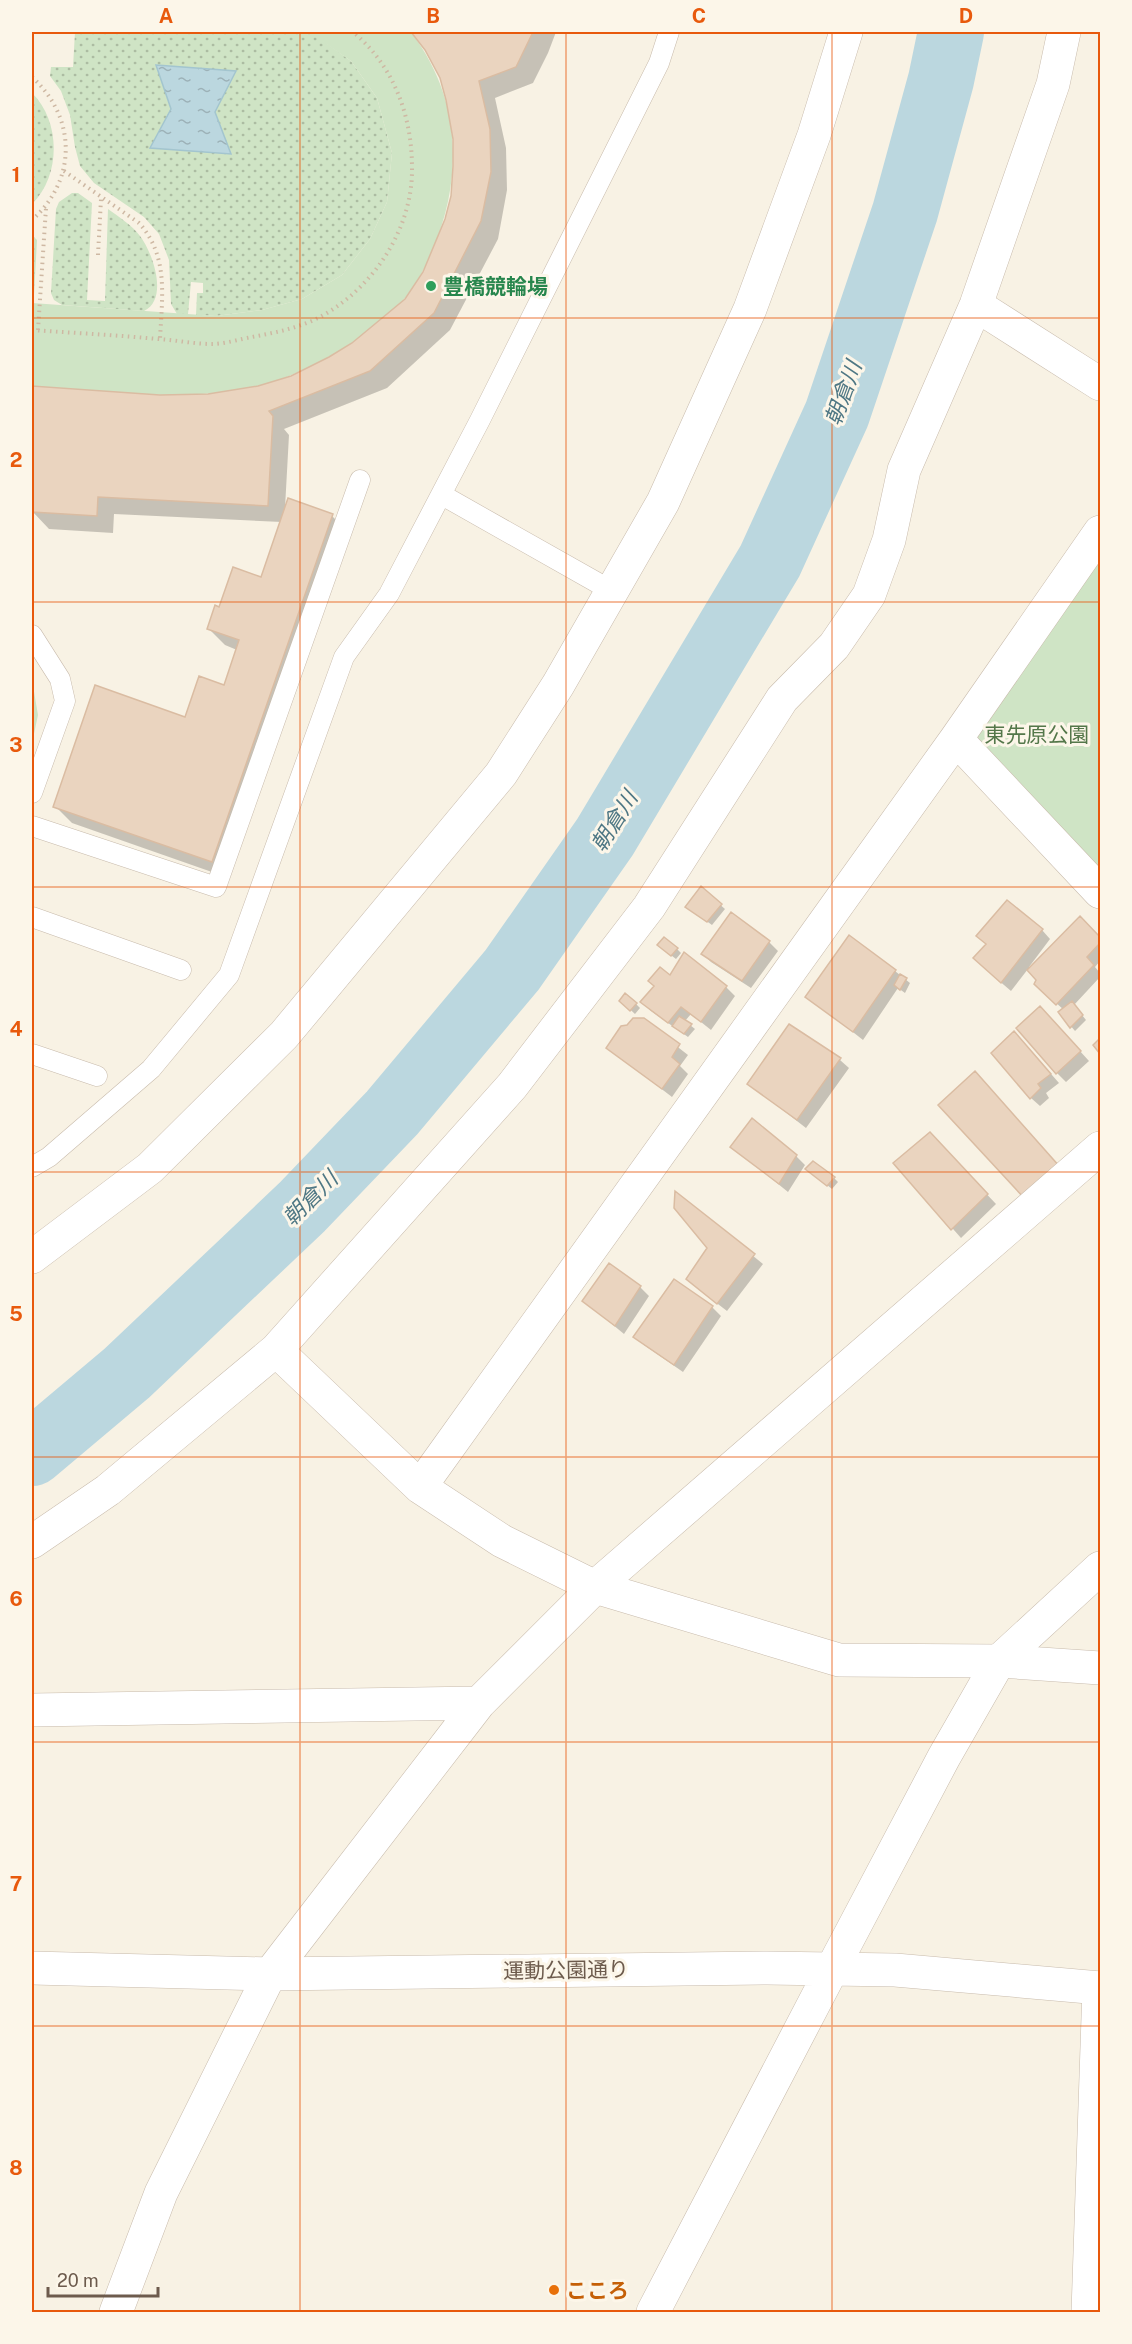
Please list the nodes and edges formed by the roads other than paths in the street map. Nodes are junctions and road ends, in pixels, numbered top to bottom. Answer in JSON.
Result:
{"nodes":[{"id":1,"x":669,"y":32,"type":"edge"},
{"id":2,"x":846,"y":32,"type":"edge"},
{"id":3,"x":1064,"y":32,"type":"edge"},
{"id":4,"x":976,"y":305,"type":"junction"},
{"id":5,"x":1101,"y":384,"type":"edge"},
{"id":6,"x":360,"y":480,"type":"dead end"},
{"id":7,"x":442,"y":495,"type":"junction"},
{"id":8,"x":1101,"y":532,"type":"edge"},
{"id":9,"x":612,"y":591,"type":"junction"},
{"id":10,"x":32,"y":635,"type":"edge"},
{"id":11,"x":956,"y":739,"type":"junction"},
{"id":12,"x":32,"y":794,"type":"edge"},
{"id":13,"x":32,"y":826,"type":"edge"},
{"id":14,"x":1101,"y":892,"type":"edge"},
{"id":15,"x":32,"y":917,"type":"edge"},
{"id":16,"x":181,"y":970,"type":"dead end"},
{"id":17,"x":32,"y":1054,"type":"edge"},
{"id":18,"x":97,"y":1076,"type":"dead end"},
{"id":19,"x":1101,"y":1148,"type":"edge"},
{"id":20,"x":32,"y":1167,"type":"edge"},
{"id":21,"x":32,"y":1257,"type":"edge"},
{"id":22,"x":276,"y":1350,"type":"junction"},
{"id":23,"x":420,"y":1487,"type":"junction"},
{"id":24,"x":32,"y":1542,"type":"edge"},
{"id":25,"x":1101,"y":1568,"type":"edge"},
{"id":26,"x":595,"y":1587,"type":"junction"},
{"id":27,"x":999,"y":1661,"type":"junction"},
{"id":28,"x":1101,"y":1668,"type":"edge"},
{"id":29,"x":479,"y":1703,"type":"junction"},
{"id":30,"x":32,"y":1710,"type":"edge"},
{"id":31,"x":32,"y":1968,"type":"edge"},
{"id":32,"x":832,"y":1969,"type":"junction"},
{"id":33,"x":270,"y":1974,"type":"junction"},
{"id":34,"x":1100,"y":1988,"type":"edge"},
{"id":35,"x":1093,"y":2308,"type":"edge"},
{"id":36,"x":116,"y":2313,"type":"edge"},
{"id":37,"x":654,"y":2313,"type":"edge"}],
"edges":[{"from":1,"to":7,"type":"lane"},
{"from":2,"to":9,"type":"street"},
{"from":3,"to":4,"type":"street"},
{"from":4,"to":5,"type":"street"},
{"from":4,"to":22,"type":"street"},
{"from":6,"to":13,"type":"lane"},
{"from":7,"to":9,"type":"lane"},
{"from":7,"to":20,"type":"lane"},
{"from":8,"to":11,"type":"street"},
{"from":9,"to":21,"type":"street"},
{"from":10,"to":12,"type":"lane"},
{"from":11,"to":14,"type":"street"},
{"from":11,"to":23,"type":"street"},
{"from":15,"to":16,"type":"lane"},
{"from":17,"to":18,"type":"lane"},
{"from":19,"to":26,"type":"street"},
{"from":22,"to":23,"type":"street"},
{"from":22,"to":24,"type":"street"},
{"from":23,"to":26,"type":"street"},
{"from":25,"to":27,"type":"street"},
{"from":26,"to":27,"type":"street"},
{"from":26,"to":29,"type":"street"},
{"from":27,"to":28,"type":"street"},
{"from":27,"to":32,"type":"street"},
{"from":29,"to":30,"type":"street"},
{"from":29,"to":33,"type":"street"},
{"from":31,"to":33,"type":"street","name":"運動公園通り"},
{"from":32,"to":33,"type":"street","name":"運動公園通り"},
{"from":32,"to":34,"type":"street","name":"運動公園通り"},
{"from":32,"to":37,"type":"street"},
{"from":33,"to":36,"type":"street"},
{"from":34,"to":35,"type":"street"}]}
